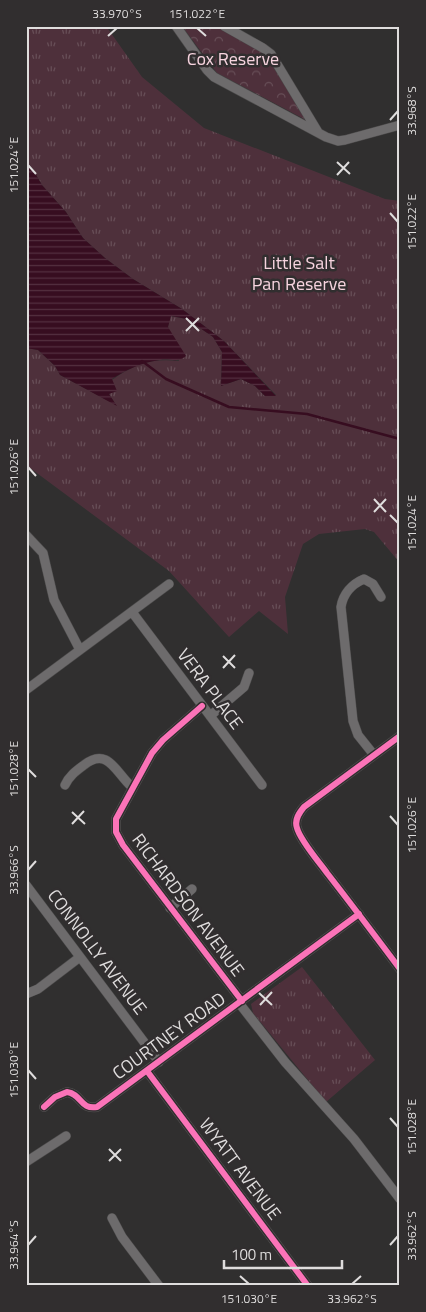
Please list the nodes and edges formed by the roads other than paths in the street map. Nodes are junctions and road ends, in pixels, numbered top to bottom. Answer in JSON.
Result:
{"nodes":[{"id":1,"x":176,"y":26,"type":"edge"},
{"id":2,"x":224,"y":26,"type":"edge"},
{"id":3,"x":400,"y":125,"type":"edge"},
{"id":4,"x":318,"y":132,"type":"junction"},
{"id":5,"x":26,"y":535,"type":"edge"},
{"id":6,"x":169,"y":584,"type":"dead end"},
{"id":7,"x":381,"y":597,"type":"dead end"},
{"id":8,"x":132,"y":612,"type":"junction"},
{"id":9,"x":80,"y":650,"type":"junction"},
{"id":10,"x":249,"y":673,"type":"dead end"},
{"id":11,"x":26,"y":690,"type":"edge"},
{"id":12,"x":202,"y":706,"type":"junction"},
{"id":13,"x":210,"y":716,"type":"junction"},
{"id":14,"x":400,"y":736,"type":"edge"},
{"id":15,"x":374,"y":755,"type":"junction"},
{"id":16,"x":65,"y":785,"type":"dead end"},
{"id":17,"x":262,"y":786,"type":"dead end"},
{"id":18,"x":132,"y":788,"type":"junction"},
{"id":19,"x":26,"y":885,"type":"edge"},
{"id":20,"x":192,"y":889,"type":"dead end"},
{"id":21,"x":170,"y":908,"type":"junction"},
{"id":22,"x":359,"y":914,"type":"junction"},
{"id":23,"x":80,"y":957,"type":"junction"},
{"id":24,"x":400,"y":968,"type":"edge"},
{"id":25,"x":26,"y":994,"type":"edge"},
{"id":26,"x":241,"y":1002,"type":"junction"},
{"id":27,"x":159,"y":1062,"type":"junction"},
{"id":28,"x":147,"y":1071,"type":"junction"},
{"id":29,"x":44,"y":1107,"type":"dead end"},
{"id":30,"x":66,"y":1136,"type":"dead end"},
{"id":31,"x":26,"y":1162,"type":"edge"},
{"id":32,"x":400,"y":1199,"type":"edge"},
{"id":33,"x":112,"y":1218,"type":"dead end"},
{"id":34,"x":159,"y":1286,"type":"edge"},
{"id":35,"x":308,"y":1286,"type":"edge"}],
"edges":[{"from":1,"to":4,"type":"street"},
{"from":2,"to":4,"type":"street"},
{"from":3,"to":4,"type":"street"},
{"from":5,"to":9,"type":"street"},
{"from":6,"to":8,"type":"street"},
{"from":7,"to":15,"type":"street"},
{"from":8,"to":9,"type":"street"},
{"from":8,"to":12,"type":"street","name":"VERA PLACE"},
{"from":9,"to":11,"type":"street"},
{"from":10,"to":13,"type":"street"},
{"from":12,"to":13,"type":"street","name":"VERA PLACE"},
{"from":12,"to":18,"type":"street","name":"RICHARDSON AVENUE"},
{"from":13,"to":17,"type":"street","name":"VERA PLACE"},
{"from":14,"to":15,"type":"street"},
{"from":15,"to":22,"type":"street"},
{"from":16,"to":18,"type":"street"},
{"from":18,"to":21,"type":"street","name":"RICHARDSON AVENUE"},
{"from":19,"to":23,"type":"street","name":"CONNOLLY AVENUE"},
{"from":20,"to":21,"type":"street"},
{"from":21,"to":26,"type":"street","name":"RICHARDSON AVENUE"},
{"from":22,"to":24,"type":"street"},
{"from":22,"to":26,"type":"street","name":"COURTNEY ROAD"},
{"from":23,"to":25,"type":"street"},
{"from":23,"to":27,"type":"street","name":"CONNOLLY AVENUE"},
{"from":26,"to":27,"type":"street","name":"COURTNEY ROAD"},
{"from":26,"to":32,"type":"street","name":"RICHARDSON AVENUE"},
{"from":27,"to":28,"type":"street","name":"COURTNEY ROAD"},
{"from":28,"to":29,"type":"street","name":"COURTNEY ROAD"},
{"from":28,"to":35,"type":"street","name":"WYATT AVENUE"},
{"from":30,"to":31,"type":"street"},
{"from":33,"to":34,"type":"street"}]}
